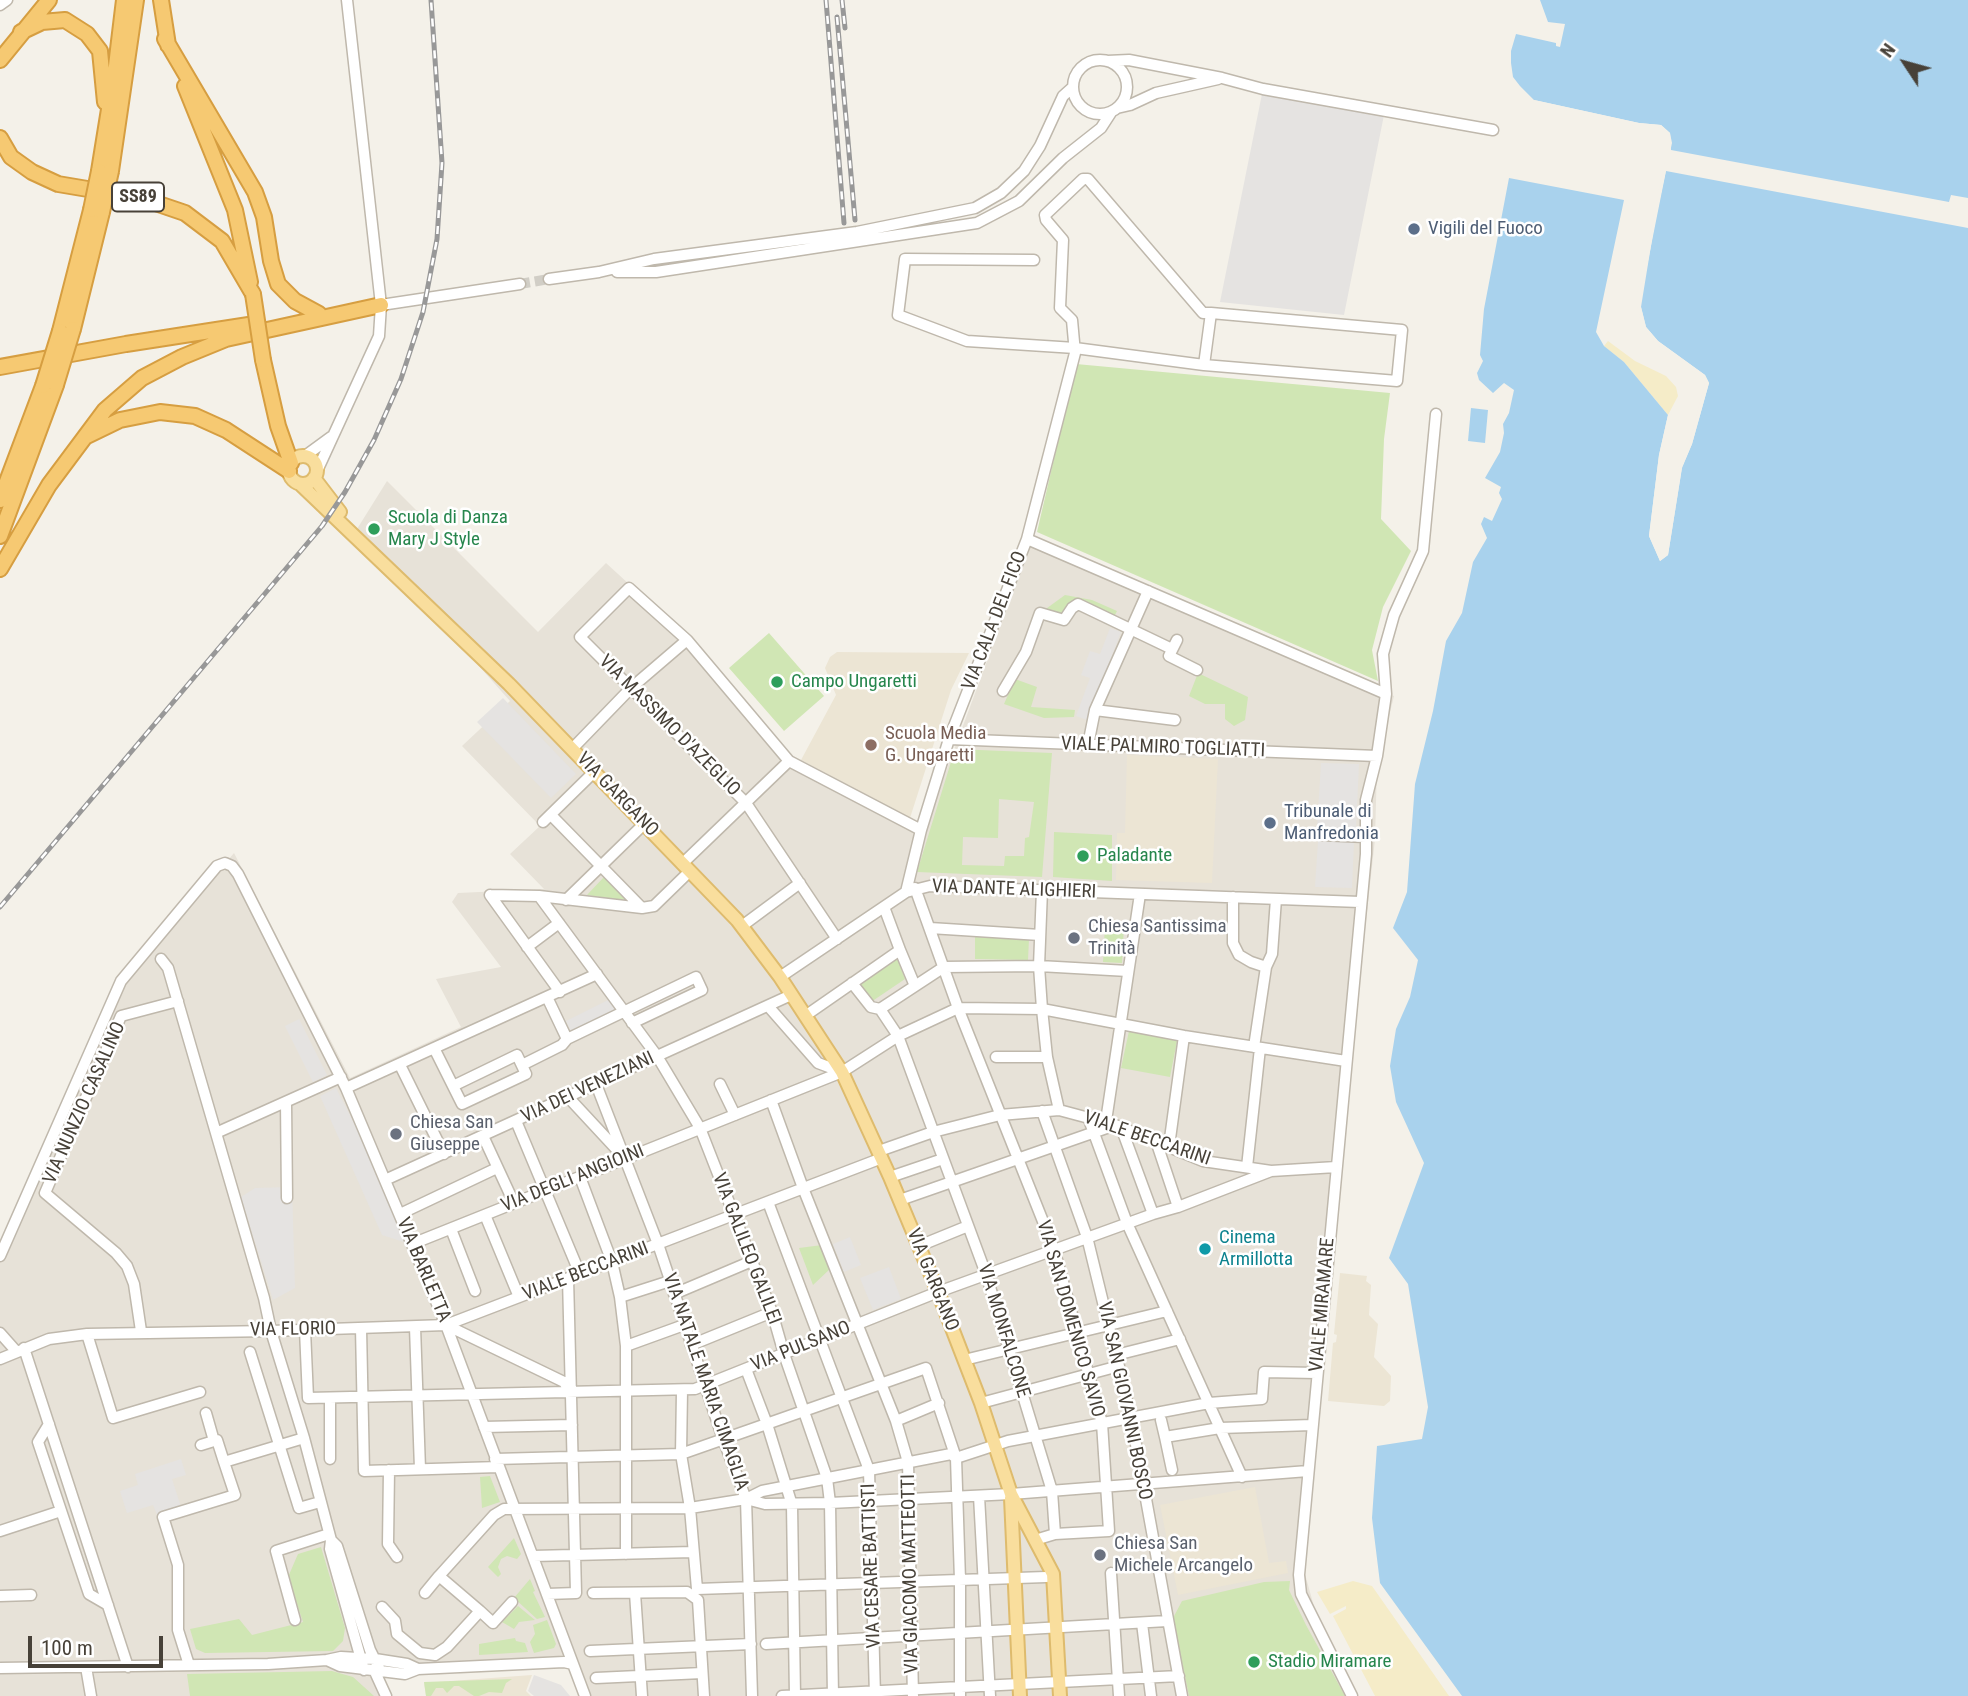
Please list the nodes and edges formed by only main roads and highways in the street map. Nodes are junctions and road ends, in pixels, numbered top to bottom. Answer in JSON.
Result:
{"nodes":[{"id":1,"x":48,"y":0,"type":"edge"},
{"id":2,"x":124,"y":0,"type":"edge"},
{"id":3,"x":136,"y":0,"type":"edge"},
{"id":4,"x":161,"y":0,"type":"edge"},
{"id":5,"x":21,"y":32,"type":"junction"},
{"id":6,"x":165,"y":39,"type":"junction"},
{"id":7,"x":0,"y":60,"type":"edge"},
{"id":8,"x":107,"y":126,"type":"junction"},
{"id":9,"x":0,"y":138,"type":"edge"},
{"id":10,"x":105,"y":171,"type":"junction"},
{"id":11,"x":253,"y":294,"type":"junction"},
{"id":12,"x":319,"y":314,"type":"junction"},
{"id":13,"x":0,"y":367,"type":"edge"},
{"id":14,"x":49,"y":385,"type":"junction"},
{"id":15,"x":86,"y":436,"type":"junction"},
{"id":16,"x":24,"y":437,"type":"junction"},
{"id":17,"x":296,"y":462,"type":"junction"},
{"id":18,"x":316,"y":474,"type":"junction"},
{"id":19,"x":0,"y":476,"type":"edge"},
{"id":20,"x":300,"y":484,"type":"junction"},
{"id":21,"x":0,"y":500,"type":"edge"},
{"id":22,"x":0,"y":536,"type":"edge"},
{"id":23,"x":363,"y":544,"type":"junction"},
{"id":24,"x":0,"y":569,"type":"edge"},
{"id":25,"x":1011,"y":1494,"type":"junction"},
{"id":26,"x":1020,"y":1690,"type":"edge"},
{"id":27,"x":1060,"y":1696,"type":"edge"}],
"edges":[{"from":1,"to":5,"type":"highway"},
{"from":2,"to":8,"type":"highway","number":"SS89"},
{"from":3,"to":10,"type":"highway","number":"SS89"},
{"from":4,"to":6,"type":"highway","number":"SS89"},
{"from":5,"to":7,"type":"highway"},
{"from":5,"to":8,"type":"highway","number":"SS89"},
{"from":6,"to":11,"type":"highway","number":"SS89"},
{"from":6,"to":12,"type":"highway"},
{"from":8,"to":10,"type":"highway","number":"SS89"},
{"from":9,"to":11,"type":"highway","number":"SS89"},
{"from":10,"to":14,"type":"highway","number":"SS89","bridge":true},
{"from":11,"to":17,"type":"highway","number":"SS89","bridge":true},
{"from":12,"to":13,"type":"highway"},
{"from":12,"to":15,"type":"highway"},
{"from":14,"to":16,"type":"highway","number":"SS89"},
{"from":14,"to":22,"type":"highway","number":"SS89"},
{"from":15,"to":17,"type":"highway"},
{"from":15,"to":24,"type":"highway"},
{"from":16,"to":19,"type":"highway"},
{"from":16,"to":21,"type":"highway","number":"SS89"},
{"from":17,"to":18,"type":"main road"},
{"from":17,"to":20,"type":"main road"},
{"from":18,"to":20,"type":"main road"},
{"from":18,"to":23,"type":"main road","name":"VIA GARGANO"},
{"from":20,"to":23,"type":"main road","name":"VIA GARGANO"},
{"from":23,"to":25,"type":"main road","name":"VIA GARGANO"},
{"from":25,"to":26,"type":"main road"},
{"from":25,"to":27,"type":"main road"}]}
